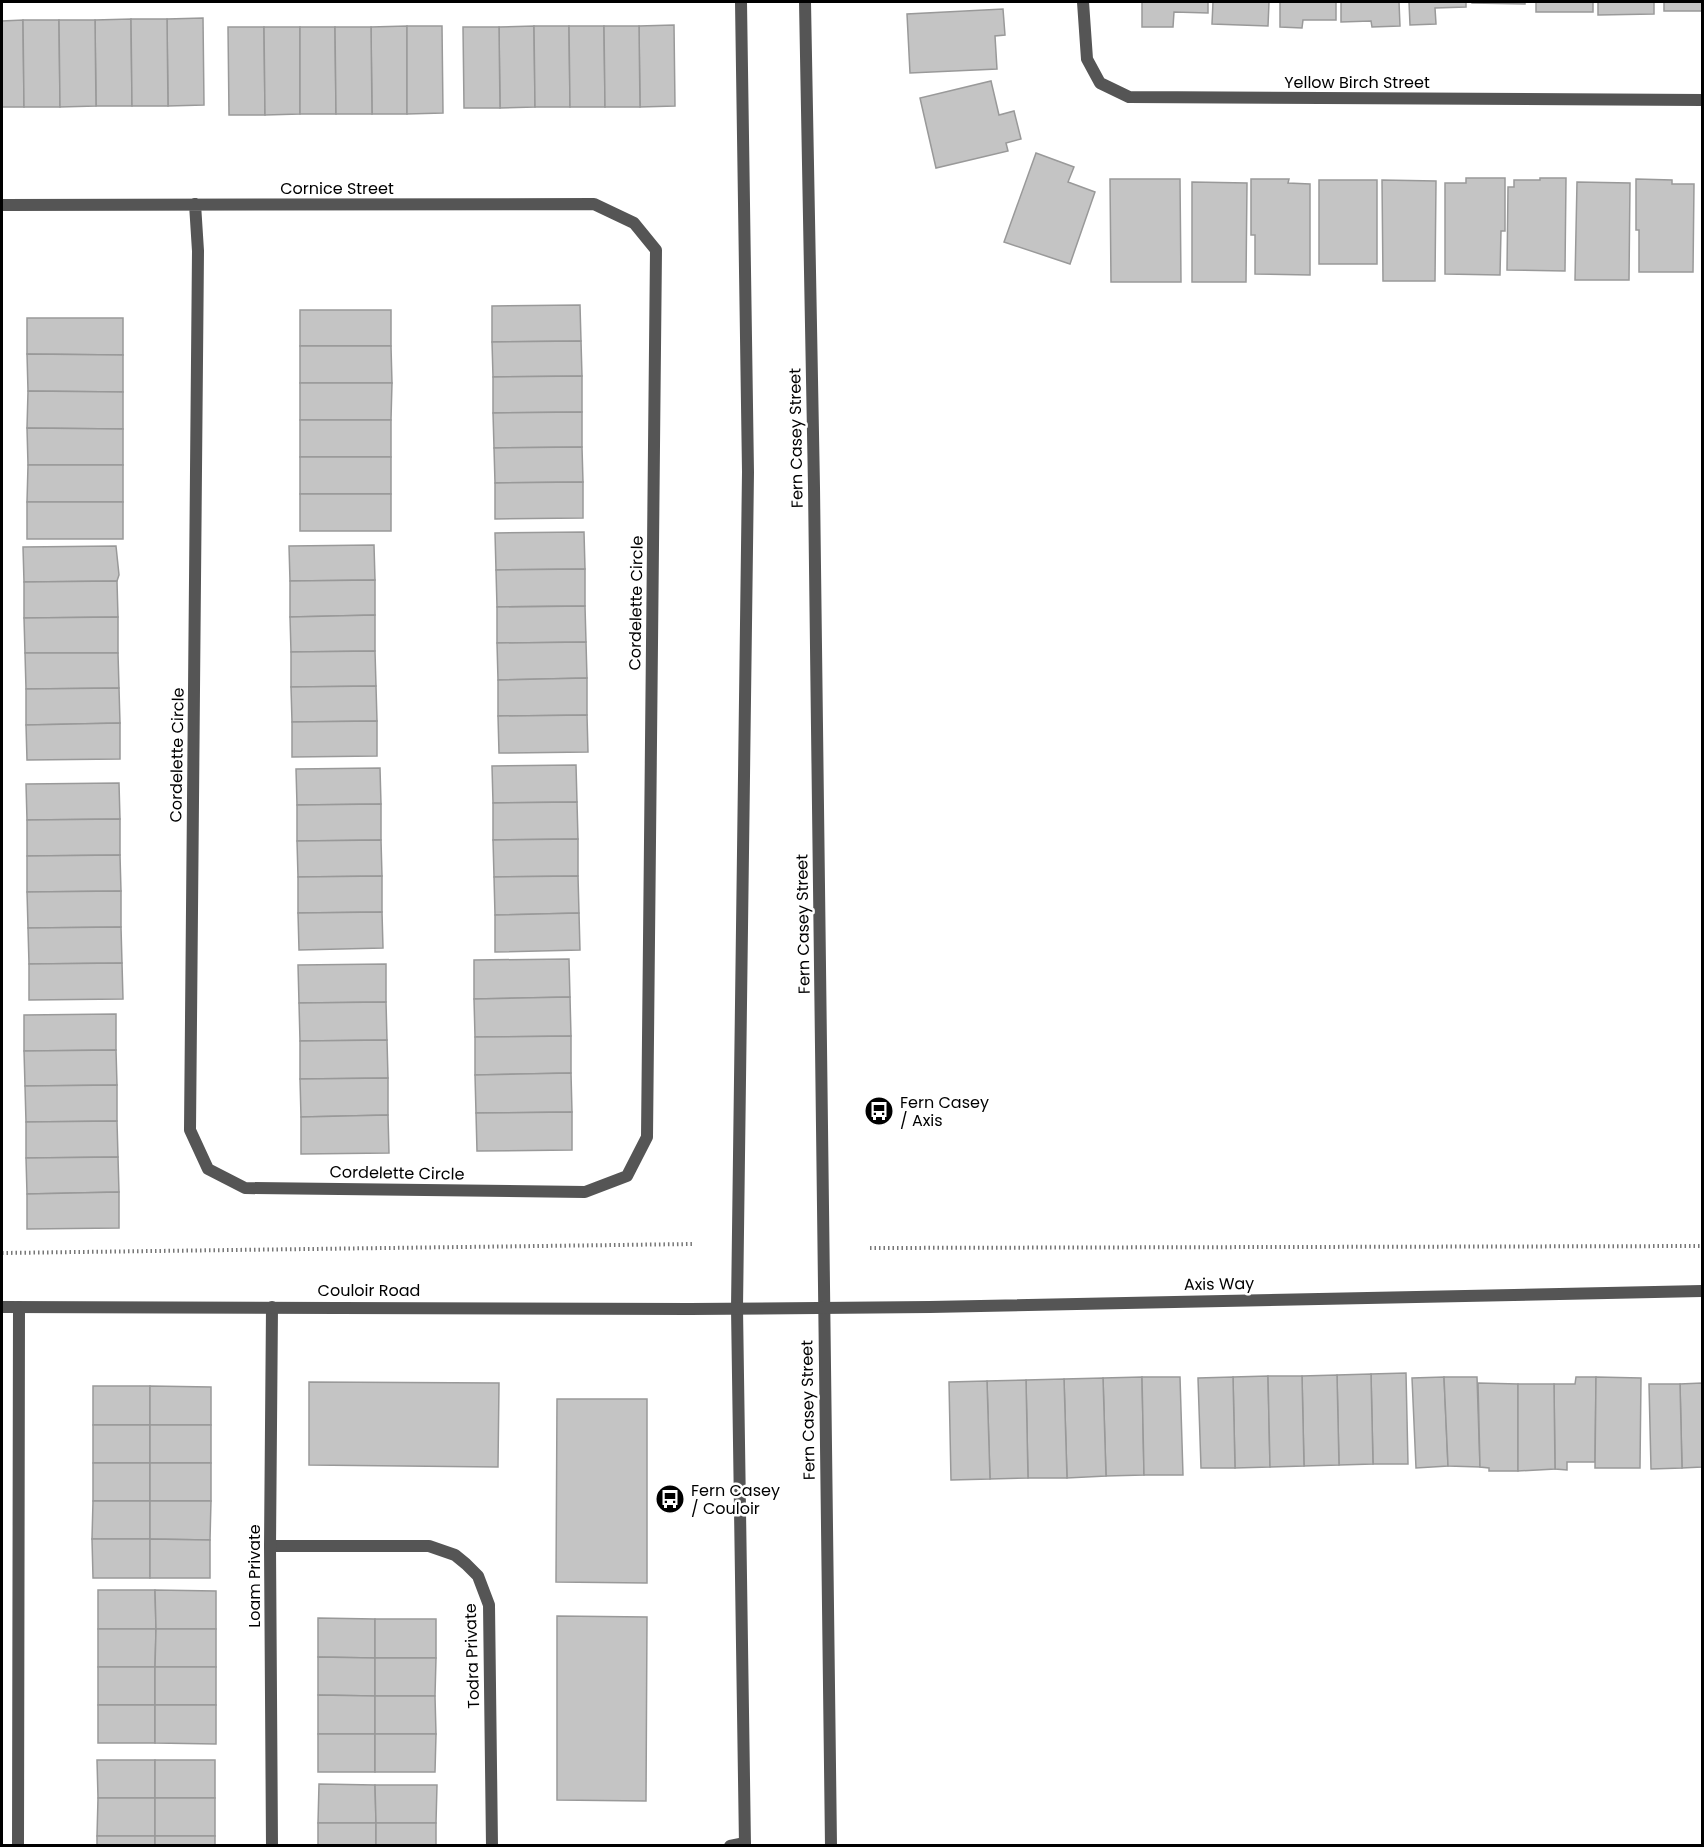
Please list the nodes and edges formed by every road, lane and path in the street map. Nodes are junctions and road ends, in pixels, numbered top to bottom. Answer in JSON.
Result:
{"nodes":[{"id":1,"x":741,"y":2,"type":"edge"},
{"id":2,"x":805,"y":2,"type":"edge"},
{"id":3,"x":1083,"y":2,"type":"edge"},
{"id":4,"x":1702,"y":100,"type":"edge"},
{"id":5,"x":195,"y":204,"type":"junction"},
{"id":6,"x":2,"y":205,"type":"edge"},
{"id":7,"x":657,"y":250,"type":"joint"},
{"id":8,"x":693,"y":1244,"type":"dead end"},
{"id":9,"x":1702,"y":1246,"type":"edge"},
{"id":10,"x":870,"y":1248,"type":"dead end"},
{"id":11,"x":2,"y":1253,"type":"edge"},
{"id":12,"x":1702,"y":1291,"type":"edge"},
{"id":13,"x":272,"y":1306,"type":"junction"},
{"id":14,"x":2,"y":1307,"type":"edge"},
{"id":15,"x":19,"y":1307,"type":"junction"},
{"id":16,"x":824,"y":1307,"type":"junction"},
{"id":17,"x":737,"y":1308,"type":"junction"},
{"id":18,"x":270,"y":1546,"type":"junction"},
{"id":19,"x":745,"y":1844,"type":"edge"},
{"id":20,"x":18,"y":1845,"type":"edge"},
{"id":21,"x":272,"y":1845,"type":"edge"},
{"id":22,"x":492,"y":1845,"type":"edge"},
{"id":23,"x":730,"y":1845,"type":"edge"},
{"id":24,"x":831,"y":1845,"type":"edge"}],
"edges":[{"from":1,"to":17,"type":"street"},
{"from":2,"to":16,"type":"street","name":"Fern Casey Street"},
{"from":3,"to":4,"type":"street","name":"Yellow Birch Street"},
{"from":5,"to":6,"type":"street","name":"Cornice Street"},
{"from":5,"to":7,"type":"street","name":"Cornice Street"},
{"from":5,"to":7,"type":"street","name":"Cordelette Circle"},
{"from":8,"to":11,"type":"path"},
{"from":9,"to":10,"type":"path"},
{"from":12,"to":16,"type":"street","name":"Axis Way"},
{"from":13,"to":15,"type":"street","name":"Couloir Road"},
{"from":13,"to":17,"type":"street","name":"Couloir Road"},
{"from":13,"to":18,"type":"street","name":"Loam Private"},
{"from":14,"to":15,"type":"street","name":"Couloir Road"},
{"from":15,"to":20,"type":"street"},
{"from":16,"to":17,"type":"street","name":"Axis Way"},
{"from":16,"to":24,"type":"street","name":"Fern Casey Street"},
{"from":17,"to":19,"type":"street"},
{"from":18,"to":21,"type":"street","name":"Loam Private"},
{"from":18,"to":22,"type":"street","name":"Todra Private"},
{"from":19,"to":23,"type":"street"}]}
